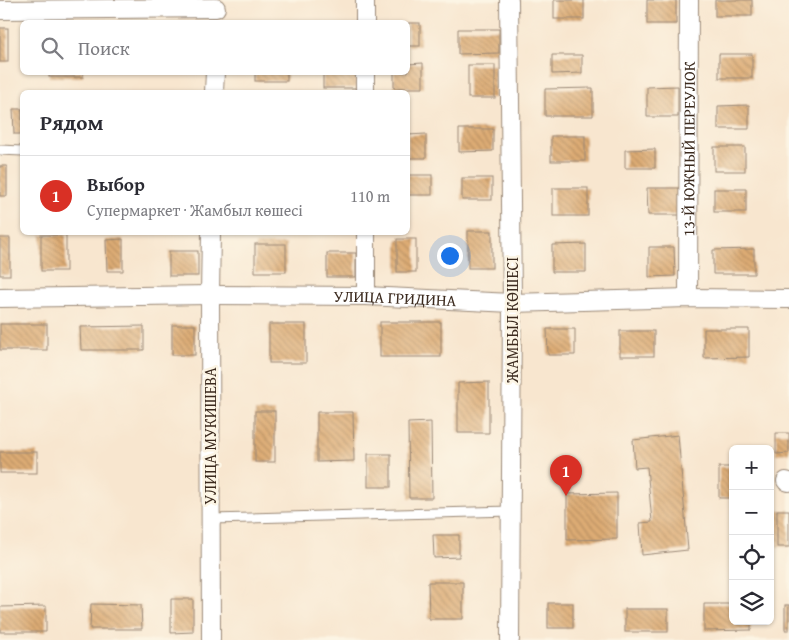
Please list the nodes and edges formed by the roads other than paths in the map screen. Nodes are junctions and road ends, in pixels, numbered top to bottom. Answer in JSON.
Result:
{"nodes":[{"id":1,"x":365,"y":0,"type":"edge"},
{"id":2,"x":509,"y":0,"type":"edge"},
{"id":3,"x":689,"y":0,"type":"edge"},
{"id":4,"x":0,"y":10,"type":"edge"},
{"id":5,"x":216,"y":10,"type":"edge"},
{"id":6,"x":365,"y":20,"type":"edge"},
{"id":7,"x":215,"y":75,"type":"edge"},
{"id":8,"x":366,"y":75,"type":"edge"},
{"id":9,"x":214,"y":90,"type":"edge"},
{"id":10,"x":366,"y":90,"type":"edge"},
{"id":11,"x":0,"y":150,"type":"edge"},
{"id":12,"x":20,"y":151,"type":"edge"},
{"id":13,"x":211,"y":235,"type":"edge"},
{"id":14,"x":366,"y":235,"type":"edge"},
{"id":15,"x":210,"y":294,"type":"junction"},
{"id":16,"x":366,"y":296,"type":"junction"},
{"id":17,"x":0,"y":298,"type":"edge"},
{"id":18,"x":688,"y":298,"type":"junction"},
{"id":19,"x":789,"y":299,"type":"edge"},
{"id":20,"x":512,"y":303,"type":"junction"},
{"id":21,"x":511,"y":511,"type":"junction"},
{"id":22,"x":211,"y":519,"type":"junction"},
{"id":23,"x":211,"y":640,"type":"edge"},
{"id":24,"x":510,"y":640,"type":"edge"}],
"edges":[{"from":1,"to":6,"type":"street"},
{"from":2,"to":20,"type":"street","name":"ЖАМБЫЛ КӨШЕСІ"},
{"from":3,"to":18,"type":"street","name":"13-Й ЮЖНЫЙ ПЕРЕУЛОК"},
{"from":4,"to":5,"type":"street"},
{"from":7,"to":9,"type":"street"},
{"from":8,"to":10,"type":"street"},
{"from":11,"to":12,"type":"lane"},
{"from":13,"to":15,"type":"street","name":"УЛИЦА МУКИШЕВА"},
{"from":14,"to":16,"type":"street"},
{"from":15,"to":16,"type":"street","name":"УЛИЦА ГРИДИНА"},
{"from":15,"to":17,"type":"street","name":"УЛИЦА ГРИДИНА"},
{"from":15,"to":22,"type":"street","name":"УЛИЦА МУКИШЕВА"},
{"from":16,"to":20,"type":"street","name":"УЛИЦА ГРИДИНА"},
{"from":18,"to":19,"type":"street","name":"УЛИЦА ГРИДИНА"},
{"from":18,"to":20,"type":"street","name":"УЛИЦА ГРИДИНА"},
{"from":20,"to":21,"type":"street","name":"ЖАМБЫЛ КӨШЕСІ"},
{"from":21,"to":22,"type":"lane"},
{"from":21,"to":24,"type":"street","name":"ЖАМБЫЛ КӨШЕСІ"},
{"from":22,"to":23,"type":"street","name":"УЛИЦА МУКИШЕВА"}]}
